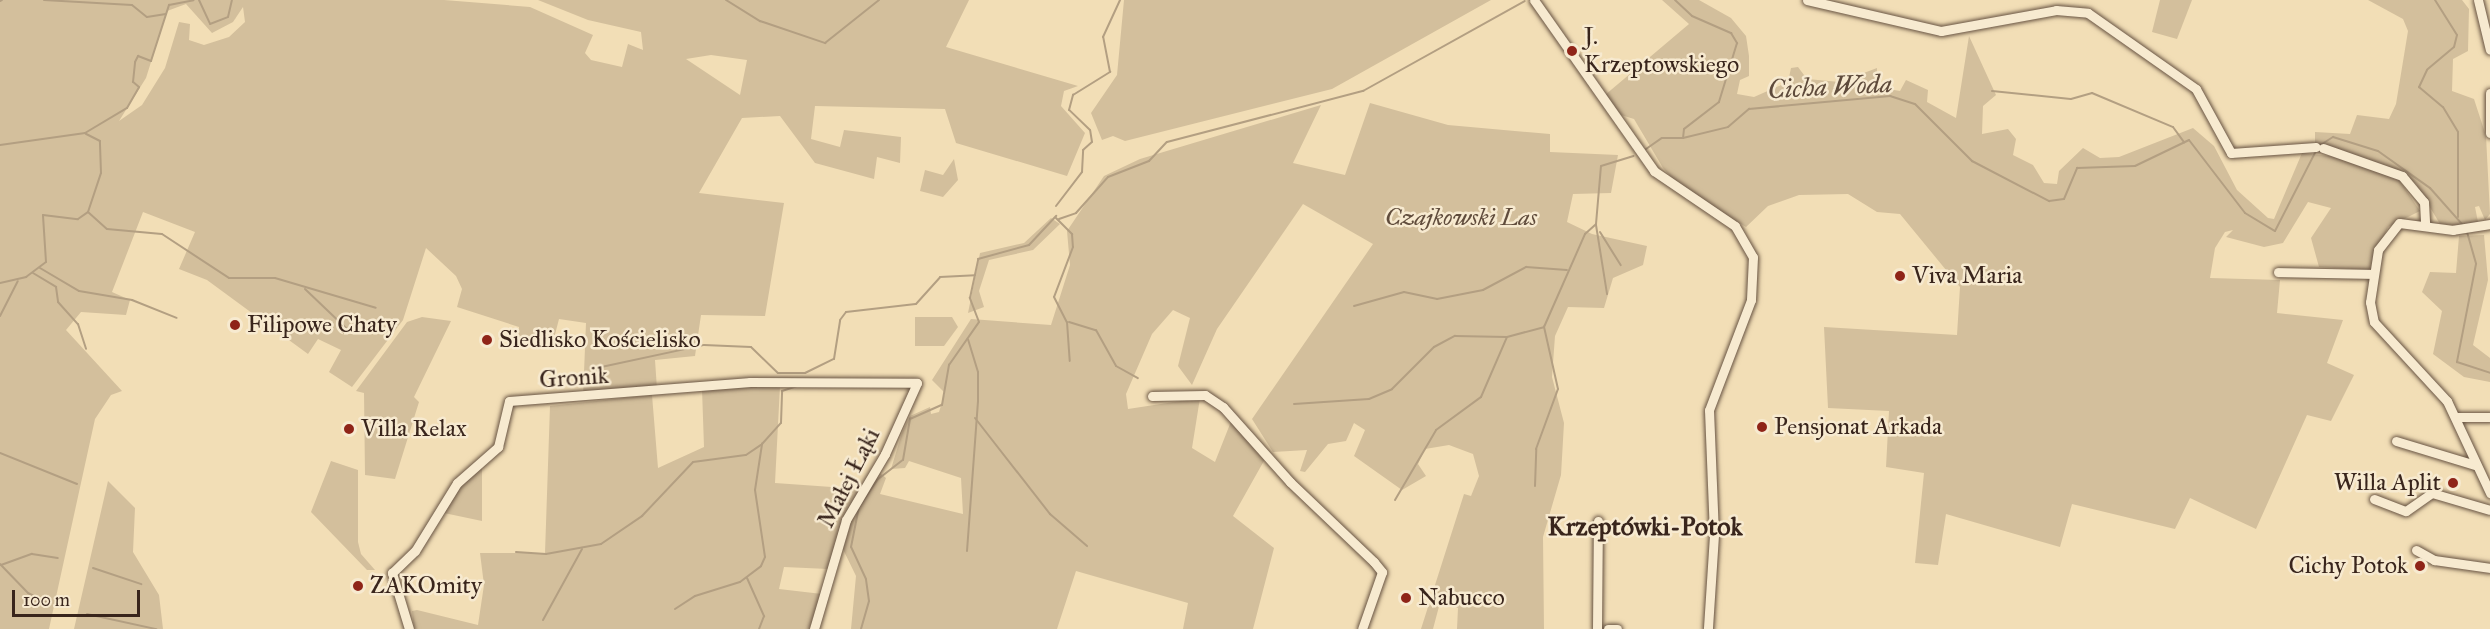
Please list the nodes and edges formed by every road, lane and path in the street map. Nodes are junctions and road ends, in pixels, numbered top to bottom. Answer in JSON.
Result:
{"nodes":[{"id":1,"x":1534,"y":0,"type":"edge"},
{"id":2,"x":1807,"y":0,"type":"edge"},
{"id":3,"x":2478,"y":0,"type":"edge"},
{"id":4,"x":2490,"y":50,"type":"edge"},
{"id":5,"x":2490,"y":93,"type":"edge"},
{"id":6,"x":2490,"y":133,"type":"edge"},
{"id":7,"x":2425,"y":224,"type":"junction"},
{"id":8,"x":2490,"y":224,"type":"edge"},
{"id":9,"x":2278,"y":272,"type":"dead end"},
{"id":10,"x":2372,"y":274,"type":"junction"},
{"id":11,"x":916,"y":382,"type":"joint"},
{"id":12,"x":1152,"y":396,"type":"dead end"},
{"id":13,"x":2456,"y":417,"type":"junction"},
{"id":14,"x":2490,"y":417,"type":"edge"},
{"id":15,"x":2396,"y":441,"type":"dead end"},
{"id":16,"x":2475,"y":465,"type":"junction"},
{"id":17,"x":2490,"y":493,"type":"edge"},
{"id":18,"x":2374,"y":499,"type":"dead end"},
{"id":19,"x":2490,"y":510,"type":"edge"},
{"id":20,"x":1598,"y":520,"type":"dead end"},
{"id":21,"x":2416,"y":550,"type":"dead end"},
{"id":22,"x":2490,"y":568,"type":"edge"},
{"id":23,"x":409,"y":629,"type":"edge"},
{"id":24,"x":814,"y":629,"type":"edge"},
{"id":25,"x":1362,"y":629,"type":"edge"},
{"id":26,"x":1597,"y":629,"type":"edge"},
{"id":27,"x":1608,"y":629,"type":"edge"},
{"id":28,"x":1617,"y":629,"type":"edge"},
{"id":29,"x":1708,"y":629,"type":"edge"}],
"edges":[{"from":1,"to":29,"type":"street"},
{"from":2,"to":7,"type":"street"},
{"from":3,"to":4,"type":"street"},
{"from":5,"to":6,"type":"street"},
{"from":7,"to":8,"type":"street"},
{"from":7,"to":10,"type":"street"},
{"from":9,"to":10,"type":"street"},
{"from":10,"to":13,"type":"street"},
{"from":11,"to":23,"type":"street","name":"Gronik"},
{"from":11,"to":24,"type":"street","name":"Małej Łąki"},
{"from":12,"to":25,"type":"street"},
{"from":13,"to":14,"type":"street"},
{"from":13,"to":16,"type":"street"},
{"from":15,"to":16,"type":"street"},
{"from":16,"to":17,"type":"street"},
{"from":18,"to":19,"type":"street"},
{"from":20,"to":26,"type":"street"},
{"from":21,"to":22,"type":"street"},
{"from":27,"to":28,"type":"street"}]}
